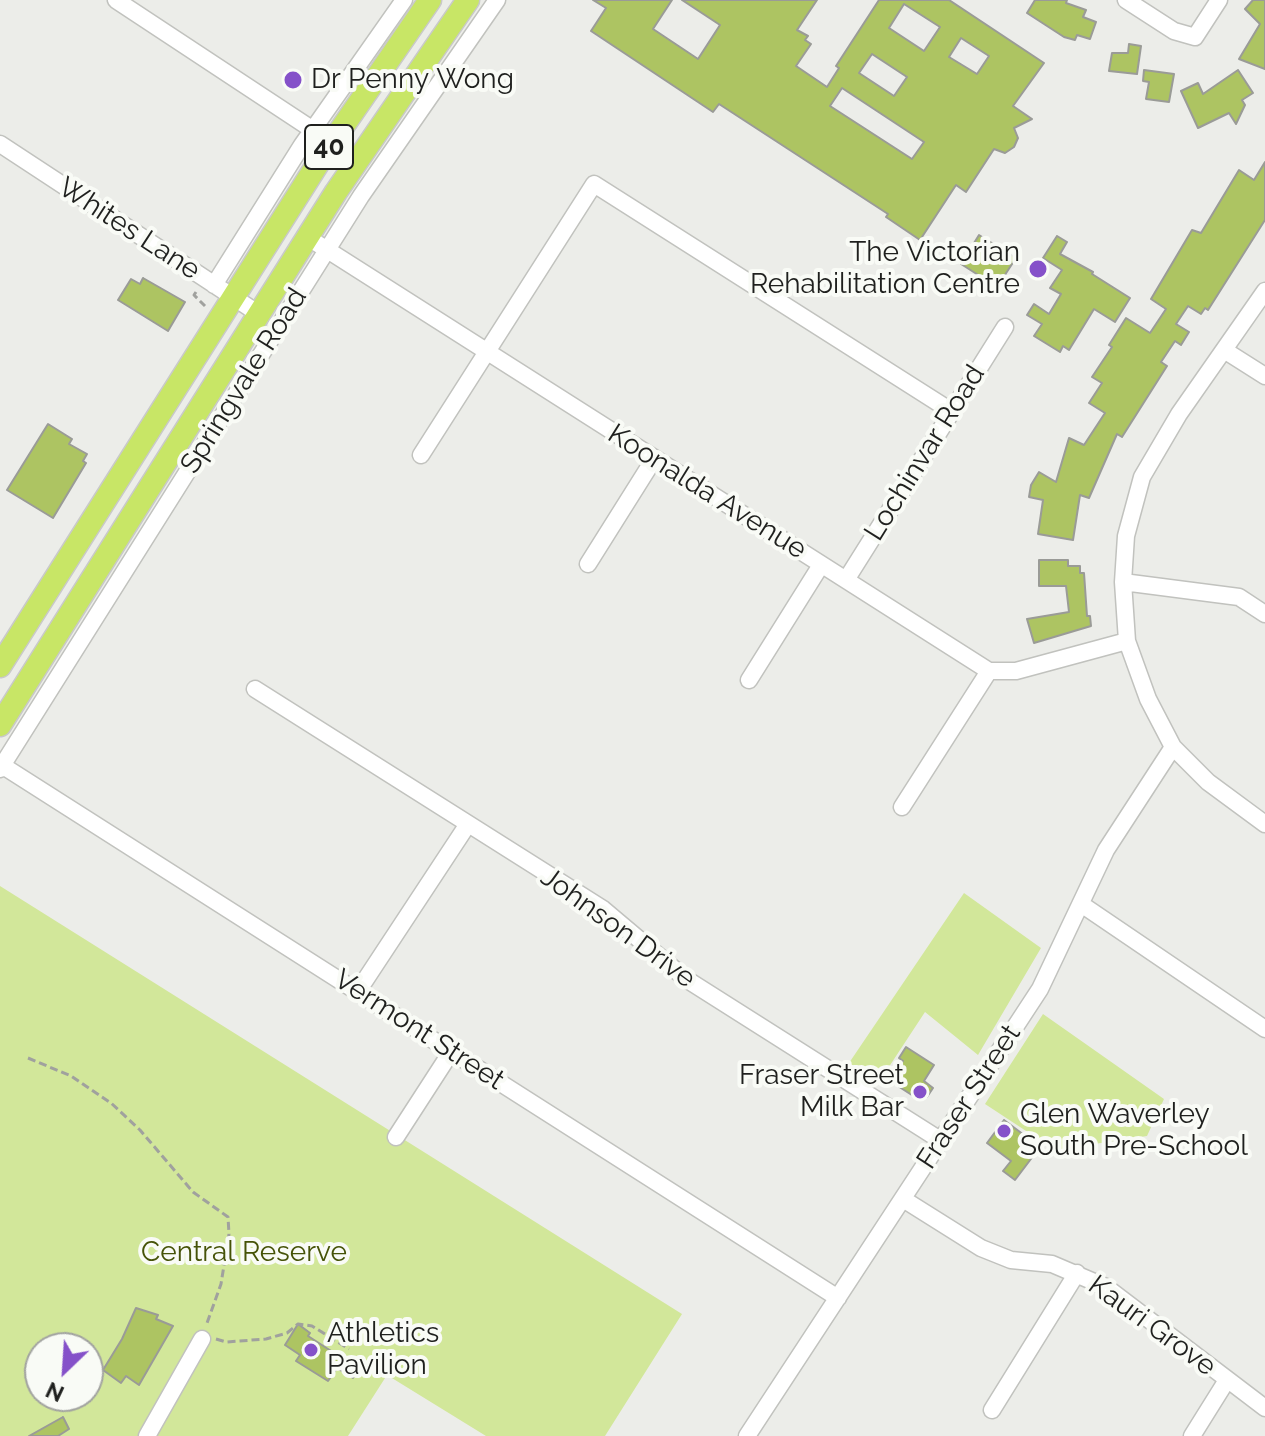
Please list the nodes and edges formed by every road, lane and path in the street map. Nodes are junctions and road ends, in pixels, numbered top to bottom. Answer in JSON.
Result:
{"nodes":[{"id":1,"x":116,"y":0,"type":"edge"},
{"id":2,"x":404,"y":0,"type":"edge"},
{"id":3,"x":430,"y":0,"type":"edge"},
{"id":4,"x":468,"y":0,"type":"edge"},
{"id":5,"x":497,"y":0,"type":"edge"},
{"id":6,"x":1126,"y":0,"type":"edge"},
{"id":7,"x":1219,"y":0,"type":"edge"},
{"id":8,"x":313,"y":130,"type":"junction"},
{"id":9,"x":0,"y":144,"type":"edge"},
{"id":10,"x":307,"y":237,"type":"junction"},
{"id":11,"x":328,"y":250,"type":"junction"},
{"id":12,"x":214,"y":285,"type":"junction"},
{"id":13,"x":1265,"y":291,"type":"edge"},
{"id":14,"x":233,"y":297,"type":"junction"},
{"id":15,"x":259,"y":314,"type":"junction"},
{"id":16,"x":1005,"y":327,"type":"dead end"},
{"id":17,"x":1224,"y":350,"type":"junction"},
{"id":18,"x":485,"y":351,"type":"junction"},
{"id":19,"x":1265,"y":376,"type":"edge"},
{"id":20,"x":951,"y":411,"type":"junction"},
{"id":21,"x":421,"y":455,"type":"dead end"},
{"id":22,"x":654,"y":459,"type":"junction"},
{"id":23,"x":588,"y":564,"type":"dead end"},
{"id":24,"x":821,"y":565,"type":"junction"},
{"id":25,"x":846,"y":580,"type":"junction"},
{"id":26,"x":1123,"y":582,"type":"junction"},
{"id":27,"x":1265,"y":614,"type":"edge"},
{"id":28,"x":1127,"y":641,"type":"junction"},
{"id":29,"x":0,"y":666,"type":"edge"},
{"id":30,"x":989,"y":671,"type":"junction"},
{"id":31,"x":749,"y":680,"type":"dead end"},
{"id":32,"x":255,"y":689,"type":"dead end"},
{"id":33,"x":3,"y":715,"type":"edge"},
{"id":34,"x":1173,"y":747,"type":"junction"},
{"id":35,"x":1,"y":766,"type":"edge"},
{"id":36,"x":902,"y":807,"type":"dead end"},
{"id":37,"x":468,"y":824,"type":"junction"},
{"id":38,"x":1265,"y":824,"type":"edge"},
{"id":39,"x":1081,"y":904,"type":"junction"},
{"id":40,"x":358,"y":991,"type":"junction"},
{"id":41,"x":1265,"y":1029,"type":"edge"},
{"id":42,"x":451,"y":1052,"type":"junction"},
{"id":43,"x":28,"y":1058,"type":"dead end"},
{"id":44,"x":396,"y":1137,"type":"dead end"},
{"id":45,"x":940,"y":1140,"type":"junction"},
{"id":46,"x":903,"y":1199,"type":"junction"},
{"id":47,"x":1077,"y":1273,"type":"junction"},
{"id":48,"x":838,"y":1298,"type":"junction"},
{"id":49,"x":202,"y":1339,"type":"junction"},
{"id":50,"x":349,"y":1349,"type":"dead end"},
{"id":51,"x":1227,"y":1380,"type":"junction"},
{"id":52,"x":1265,"y":1408,"type":"edge"},
{"id":53,"x":992,"y":1410,"type":"dead end"},
{"id":54,"x":147,"y":1436,"type":"edge"},
{"id":55,"x":747,"y":1436,"type":"edge"},
{"id":56,"x":1192,"y":1436,"type":"edge"}],
"edges":[{"from":1,"to":8,"type":"street"},
{"from":2,"to":8,"type":"street"},
{"from":3,"to":14,"type":"highway","name":"Springvale Road","number":"40"},
{"from":4,"to":10,"type":"highway","name":"Springvale Road","number":"40"},
{"from":5,"to":11,"type":"street","name":"Springvale Road"},
{"from":6,"to":7,"type":"street"},
{"from":8,"to":12,"type":"street"},
{"from":9,"to":12,"type":"street","name":"Whites Lane"},
{"from":10,"to":11,"type":"street","name":"Koonalda Avenue"},
{"from":10,"to":15,"type":"highway","name":"Springvale Road","number":"40"},
{"from":11,"to":18,"type":"street","name":"Koonalda Avenue"},
{"from":11,"to":35,"type":"street","name":"Springvale Road"},
{"from":12,"to":14,"type":"street","name":"Whites Lane"},
{"from":13,"to":17,"type":"street"},
{"from":14,"to":15,"type":"street","name":"Whites Lane"},
{"from":14,"to":29,"type":"highway","name":"Springvale Road","number":"40"},
{"from":15,"to":33,"type":"highway","name":"Springvale Road","number":"40"},
{"from":16,"to":20,"type":"street","name":"Lochinvar Road"},
{"from":17,"to":19,"type":"street"},
{"from":17,"to":26,"type":"street"},
{"from":18,"to":20,"type":"street"},
{"from":18,"to":21,"type":"street"},
{"from":18,"to":22,"type":"street","name":"Koonalda Avenue"},
{"from":20,"to":25,"type":"street","name":"Lochinvar Road"},
{"from":22,"to":23,"type":"street"},
{"from":22,"to":24,"type":"street","name":"Koonalda Avenue"},
{"from":24,"to":25,"type":"street","name":"Koonalda Avenue"},
{"from":24,"to":31,"type":"street"},
{"from":25,"to":30,"type":"street","name":"Koonalda Avenue"},
{"from":26,"to":27,"type":"street"},
{"from":26,"to":28,"type":"street"},
{"from":28,"to":30,"type":"street"},
{"from":28,"to":34,"type":"street"},
{"from":30,"to":36,"type":"street"},
{"from":32,"to":37,"type":"street","name":"Johnson Drive"},
{"from":34,"to":38,"type":"street"},
{"from":34,"to":39,"type":"street","name":"Fraser Street"},
{"from":35,"to":40,"type":"street","name":"Vermont Street"},
{"from":37,"to":40,"type":"street"},
{"from":37,"to":45,"type":"street","name":"Johnson Drive"},
{"from":39,"to":41,"type":"street"},
{"from":39,"to":45,"type":"street","name":"Fraser Street"},
{"from":40,"to":42,"type":"street","name":"Vermont Street"},
{"from":42,"to":44,"type":"street"},
{"from":42,"to":48,"type":"street","name":"Vermont Street"},
{"from":43,"to":49,"type":"path"},
{"from":45,"to":46,"type":"street","name":"Fraser Street"},
{"from":46,"to":47,"type":"street","name":"Kauri Grove"},
{"from":46,"to":48,"type":"street","name":"Fraser Street"},
{"from":47,"to":51,"type":"street","name":"Kauri Grove"},
{"from":47,"to":53,"type":"street"},
{"from":48,"to":55,"type":"street","name":"Fraser Street"},
{"from":49,"to":50,"type":"path"},
{"from":49,"to":54,"type":"street"},
{"from":51,"to":52,"type":"street","name":"Kauri Grove"},
{"from":51,"to":56,"type":"street"}]}
